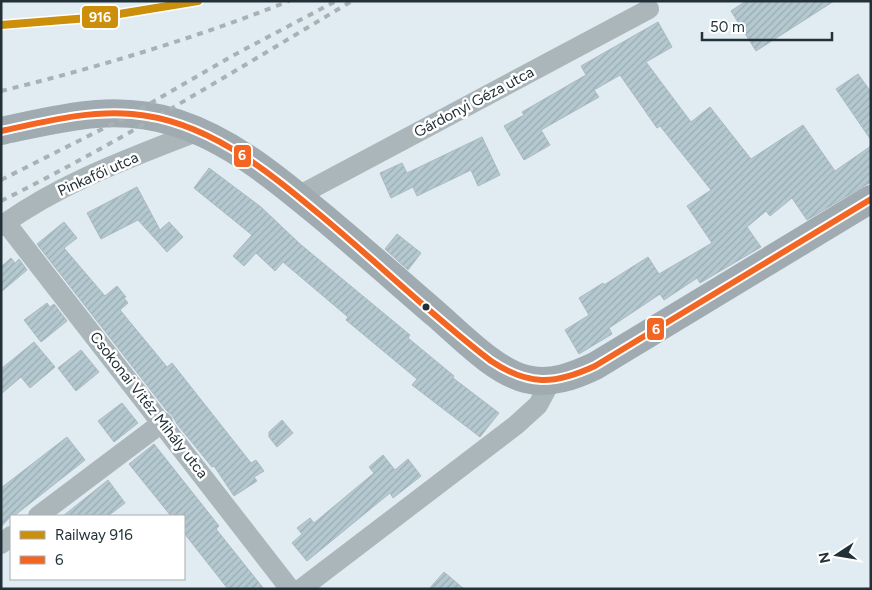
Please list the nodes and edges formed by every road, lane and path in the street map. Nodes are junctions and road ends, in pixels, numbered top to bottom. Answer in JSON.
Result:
{"nodes":[{"id":1,"x":649,"y":9,"type":"dead end"},
{"id":2,"x":1,"y":130,"type":"edge"},
{"id":3,"x":199,"y":131,"type":"junction"},
{"id":4,"x":298,"y":196,"type":"junction"},
{"id":5,"x":871,"y":200,"type":"edge"},
{"id":6,"x":4,"y":224,"type":"edge"},
{"id":7,"x":551,"y":381,"type":"junction"},
{"id":8,"x":163,"y":422,"type":"junction"},
{"id":9,"x":39,"y":515,"type":"edge"},
{"id":10,"x":290,"y":589,"type":"edge"},
{"id":11,"x":300,"y":589,"type":"edge"}],
"edges":[{"from":1,"to":4,"type":"street","name":"Gárdonyi Géza utca"},
{"from":2,"to":3,"type":"street"},
{"from":3,"to":4,"type":"street"},
{"from":3,"to":6,"type":"street","name":"Pinkafői utca"},
{"from":4,"to":7,"type":"street"},
{"from":5,"to":7,"type":"street"},
{"from":6,"to":8,"type":"street","name":"Csokonai Vitéz Mihály utca"},
{"from":7,"to":11,"type":"street"},
{"from":8,"to":9,"type":"street"},
{"from":8,"to":10,"type":"street","name":"Csokonai Vitéz Mihály utca"}]}
